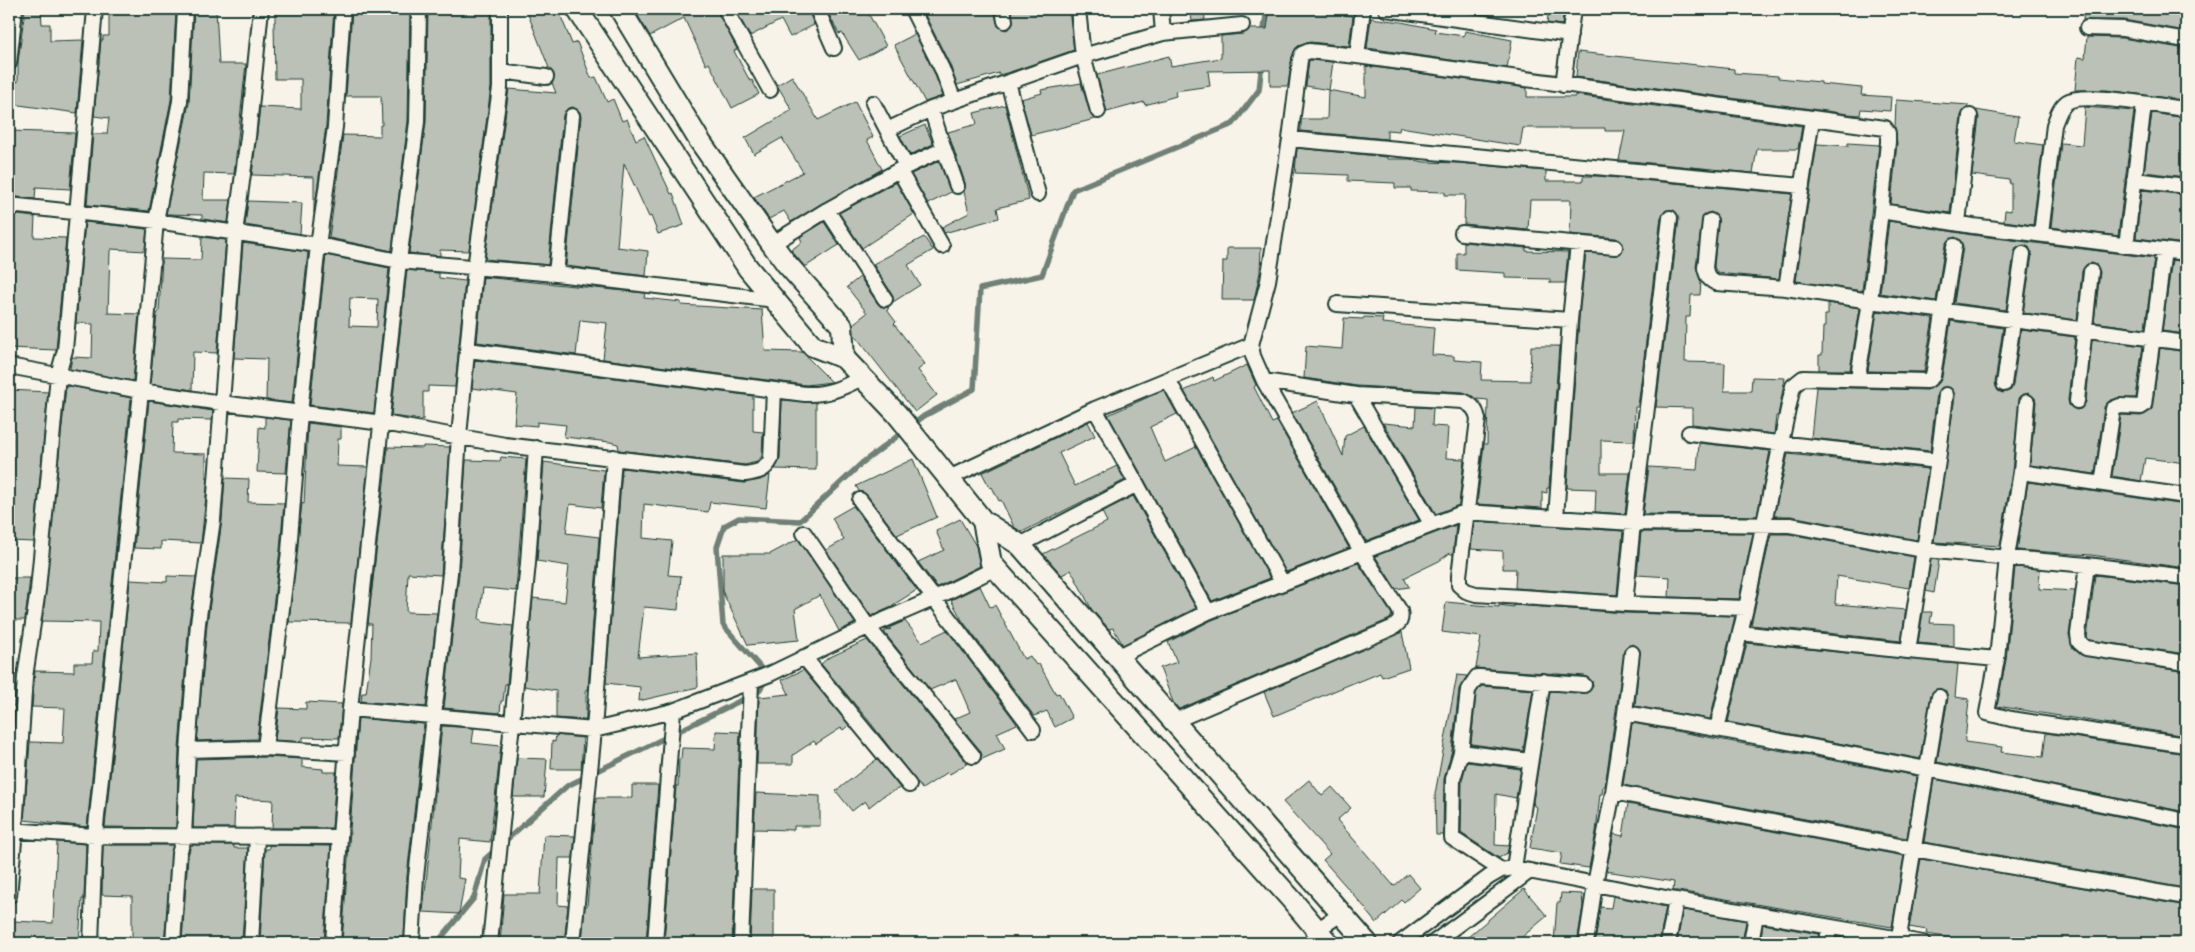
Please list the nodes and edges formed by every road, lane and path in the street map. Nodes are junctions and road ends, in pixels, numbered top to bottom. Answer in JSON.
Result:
{"nodes":[{"id":1,"x":14,"y":9,"type":"edge"},
{"id":2,"x":95,"y":9,"type":"edge"},
{"id":3,"x":185,"y":9,"type":"edge"},
{"id":4,"x":261,"y":9,"type":"edge"},
{"id":5,"x":343,"y":9,"type":"edge"},
{"id":6,"x":420,"y":9,"type":"edge"},
{"id":7,"x":500,"y":9,"type":"edge"},
{"id":8,"x":577,"y":9,"type":"edge"},
{"id":9,"x":620,"y":9,"type":"edge"},
{"id":10,"x":725,"y":9,"type":"edge"},
{"id":11,"x":817,"y":9,"type":"edge"},
{"id":12,"x":912,"y":9,"type":"edge"},
{"id":13,"x":1078,"y":9,"type":"edge"},
{"id":14,"x":1161,"y":9,"type":"edge"},
{"id":15,"x":1363,"y":9,"type":"edge"},
{"id":16,"x":1386,"y":9,"type":"edge"},
{"id":17,"x":1573,"y":9,"type":"edge"},
{"id":18,"x":1483,"y":16,"type":"edge"},
{"id":19,"x":1242,"y":25,"type":"dead end"},
{"id":20,"x":2087,"y":28,"type":"dead end"},
{"id":21,"x":1163,"y":33,"type":"junction"},
{"id":22,"x":1570,"y":35,"type":"junction"},
{"id":23,"x":2186,"y":40,"type":"edge"},
{"id":24,"x":834,"y":48,"type":"dead end"},
{"id":25,"x":1083,"y":56,"type":"junction"},
{"id":26,"x":1357,"y":56,"type":"junction"},
{"id":27,"x":9,"y":63,"type":"edge"},
{"id":28,"x":500,"y":70,"type":"junction"},
{"id":29,"x":546,"y":77,"type":"dead end"},
{"id":30,"x":1008,"y":82,"type":"junction"},
{"id":31,"x":1563,"y":86,"type":"junction"},
{"id":32,"x":770,"y":90,"type":"dead end"},
{"id":33,"x":954,"y":101,"type":"junction"},
{"id":34,"x":873,"y":103,"type":"dead end"},
{"id":35,"x":2144,"y":104,"type":"junction"},
{"id":36,"x":932,"y":109,"type":"junction"},
{"id":37,"x":2186,"y":109,"type":"edge"},
{"id":38,"x":1098,"y":111,"type":"dead end"},
{"id":39,"x":572,"y":116,"type":"dead end"},
{"id":40,"x":1970,"y":116,"type":"dead end"},
{"id":41,"x":1812,"y":119,"type":"junction"},
{"id":42,"x":887,"y":130,"type":"junction"},
{"id":43,"x":1290,"y":139,"type":"junction"},
{"id":44,"x":944,"y":149,"type":"junction"},
{"id":45,"x":903,"y":168,"type":"junction"},
{"id":46,"x":2134,"y":180,"type":"junction"},
{"id":47,"x":957,"y":186,"type":"dead end"},
{"id":48,"x":1802,"y":186,"type":"junction"},
{"id":49,"x":2186,"y":186,"type":"edge"},
{"id":50,"x":1038,"y":194,"type":"dead end"},
{"id":51,"x":9,"y":205,"type":"edge"},
{"id":52,"x":827,"y":210,"type":"junction"},
{"id":53,"x":1881,"y":211,"type":"junction"},
{"id":54,"x":78,"y":212,"type":"junction"},
{"id":55,"x":1670,"y":218,"type":"dead end"},
{"id":56,"x":156,"y":221,"type":"junction"},
{"id":57,"x":1710,"y":221,"type":"dead end"},
{"id":58,"x":1958,"y":222,"type":"junction"},
{"id":59,"x":236,"y":233,"type":"junction"},
{"id":60,"x":1462,"y":233,"type":"dead end"},
{"id":61,"x":2041,"y":234,"type":"junction"},
{"id":62,"x":772,"y":244,"type":"junction"},
{"id":63,"x":1578,"y":244,"type":"junction"},
{"id":64,"x":318,"y":245,"type":"junction"},
{"id":65,"x":942,"y":246,"type":"dead end"},
{"id":66,"x":1954,"y":246,"type":"dead end"},
{"id":67,"x":2126,"y":246,"type":"junction"},
{"id":68,"x":1615,"y":247,"type":"dead end"},
{"id":69,"x":2164,"y":250,"type":"junction"},
{"id":70,"x":2186,"y":253,"type":"edge"},
{"id":71,"x":2022,"y":254,"type":"dead end"},
{"id":72,"x":399,"y":261,"type":"junction"},
{"id":73,"x":475,"y":268,"type":"junction"},
{"id":74,"x":2091,"y":272,"type":"dead end"},
{"id":75,"x":556,"y":274,"type":"junction"},
{"id":76,"x":1786,"y":288,"type":"junction"},
{"id":77,"x":885,"y":298,"type":"dead end"},
{"id":78,"x":775,"y":300,"type":"junction"},
{"id":79,"x":1870,"y":301,"type":"junction"},
{"id":80,"x":1337,"y":304,"type":"dead end"},
{"id":81,"x":1944,"y":310,"type":"junction"},
{"id":82,"x":2013,"y":319,"type":"junction"},
{"id":83,"x":1570,"y":320,"type":"junction"},
{"id":84,"x":2084,"y":329,"type":"junction"},
{"id":85,"x":2153,"y":338,"type":"junction"},
{"id":86,"x":2186,"y":342,"type":"edge"},
{"id":87,"x":1251,"y":345,"type":"junction"},
{"id":88,"x":468,"y":350,"type":"junction"},
{"id":89,"x":844,"y":358,"type":"junction"},
{"id":90,"x":9,"y":366,"type":"edge"},
{"id":91,"x":1859,"y":370,"type":"dead end"},
{"id":92,"x":58,"y":374,"type":"junction"},
{"id":93,"x":862,"y":378,"type":"junction"},
{"id":94,"x":1168,"y":380,"type":"junction"},
{"id":95,"x":1264,"y":381,"type":"junction"},
{"id":96,"x":2004,"y":384,"type":"dead end"},
{"id":97,"x":774,"y":390,"type":"junction"},
{"id":98,"x":141,"y":391,"type":"junction"},
{"id":99,"x":1356,"y":395,"type":"junction"},
{"id":100,"x":1946,"y":395,"type":"dead end"},
{"id":101,"x":2077,"y":401,"type":"dead end"},
{"id":102,"x":2027,"y":402,"type":"dead end"},
{"id":103,"x":220,"y":403,"type":"junction"},
{"id":104,"x":1095,"y":409,"type":"junction"},
{"id":105,"x":300,"y":413,"type":"junction"},
{"id":106,"x":383,"y":422,"type":"junction"},
{"id":107,"x":1689,"y":433,"type":"dead end"},
{"id":108,"x":459,"y":436,"type":"junction"},
{"id":109,"x":1781,"y":444,"type":"junction"},
{"id":110,"x":536,"y":448,"type":"junction"},
{"id":111,"x":614,"y":457,"type":"junction"},
{"id":112,"x":1938,"y":461,"type":"junction"},
{"id":113,"x":2021,"y":472,"type":"junction"},
{"id":114,"x":950,"y":478,"type":"junction"},
{"id":115,"x":1137,"y":484,"type":"junction"},
{"id":116,"x":2102,"y":484,"type":"junction"},
{"id":117,"x":2186,"y":496,"type":"edge"},
{"id":118,"x":860,"y":500,"type":"dead end"},
{"id":119,"x":1465,"y":512,"type":"junction"},
{"id":120,"x":1556,"y":518,"type":"junction"},
{"id":121,"x":983,"y":522,"type":"junction"},
{"id":122,"x":1633,"y":523,"type":"junction"},
{"id":123,"x":1765,"y":524,"type":"junction"},
{"id":124,"x":1432,"y":525,"type":"junction"},
{"id":125,"x":804,"y":532,"type":"dead end"},
{"id":126,"x":1020,"y":545,"type":"junction"},
{"id":127,"x":1924,"y":550,"type":"junction"},
{"id":128,"x":1361,"y":551,"type":"junction"},
{"id":129,"x":2007,"y":557,"type":"junction"},
{"id":130,"x":2087,"y":565,"type":"junction"},
{"id":131,"x":996,"y":568,"type":"junction"},
{"id":132,"x":2186,"y":577,"type":"edge"},
{"id":133,"x":1282,"y":582,"type":"junction"},
{"id":134,"x":933,"y":599,"type":"junction"},
{"id":135,"x":1625,"y":604,"type":"junction"},
{"id":136,"x":1746,"y":608,"type":"junction"},
{"id":137,"x":1208,"y":612,"type":"junction"},
{"id":138,"x":868,"y":627,"type":"junction"},
{"id":139,"x":1740,"y":633,"type":"junction"},
{"id":140,"x":1908,"y":651,"type":"junction"},
{"id":141,"x":1632,"y":653,"type":"dead end"},
{"id":142,"x":804,"y":657,"type":"junction"},
{"id":143,"x":1117,"y":657,"type":"junction"},
{"id":144,"x":1997,"y":659,"type":"junction"},
{"id":145,"x":2186,"y":663,"type":"edge"},
{"id":146,"x":1543,"y":681,"type":"junction"},
{"id":147,"x":753,"y":683,"type":"junction"},
{"id":148,"x":1584,"y":685,"type":"dead end"},
{"id":149,"x":1939,"y":697,"type":"dead end"},
{"id":150,"x":350,"y":709,"type":"junction"},
{"id":151,"x":1625,"y":712,"type":"junction"},
{"id":152,"x":434,"y":716,"type":"junction"},
{"id":153,"x":673,"y":716,"type":"junction"},
{"id":154,"x":1174,"y":721,"type":"junction"},
{"id":155,"x":511,"y":723,"type":"junction"},
{"id":156,"x":1717,"y":729,"type":"junction"},
{"id":157,"x":594,"y":730,"type":"junction"},
{"id":158,"x":1034,"y":730,"type":"dead end"},
{"id":159,"x":2186,"y":745,"type":"edge"},
{"id":160,"x":265,"y":748,"type":"junction"},
{"id":161,"x":188,"y":750,"type":"junction"},
{"id":162,"x":1461,"y":752,"type":"junction"},
{"id":163,"x":347,"y":753,"type":"junction"},
{"id":164,"x":973,"y":756,"type":"dead end"},
{"id":165,"x":1530,"y":761,"type":"junction"},
{"id":166,"x":1927,"y":768,"type":"junction"},
{"id":167,"x":909,"y":785,"type":"dead end"},
{"id":168,"x":1614,"y":792,"type":"junction"},
{"id":169,"x":2186,"y":821,"type":"edge"},
{"id":170,"x":12,"y":830,"type":"edge"},
{"id":171,"x":95,"y":836,"type":"junction"},
{"id":172,"x":184,"y":836,"type":"junction"},
{"id":173,"x":257,"y":837,"type":"junction"},
{"id":174,"x":340,"y":837,"type":"junction"},
{"id":175,"x":1913,"y":849,"type":"junction"},
{"id":176,"x":1507,"y":869,"type":"junction"},
{"id":177,"x":1530,"y":871,"type":"junction"},
{"id":178,"x":1595,"y":884,"type":"junction"},
{"id":179,"x":9,"y":896,"type":"edge"},
{"id":180,"x":2186,"y":896,"type":"edge"},
{"id":181,"x":1676,"y":900,"type":"junction"},
{"id":182,"x":1341,"y":914,"type":"junction"},
{"id":183,"x":1756,"y":915,"type":"junction"},
{"id":184,"x":1829,"y":927,"type":"junction"},
{"id":185,"x":1319,"y":939,"type":"edge"},
{"id":186,"x":1898,"y":941,"type":"edge"},
{"id":187,"x":91,"y":943,"type":"edge"},
{"id":188,"x":173,"y":943,"type":"edge"},
{"id":189,"x":250,"y":943,"type":"edge"},
{"id":190,"x":333,"y":943,"type":"edge"},
{"id":191,"x":412,"y":943,"type":"edge"},
{"id":192,"x":490,"y":943,"type":"edge"},
{"id":193,"x":573,"y":943,"type":"edge"},
{"id":194,"x":655,"y":943,"type":"edge"},
{"id":195,"x":741,"y":943,"type":"edge"},
{"id":196,"x":1366,"y":943,"type":"edge"},
{"id":197,"x":1400,"y":943,"type":"edge"},
{"id":198,"x":1434,"y":943,"type":"edge"},
{"id":199,"x":1586,"y":943,"type":"edge"},
{"id":200,"x":1668,"y":943,"type":"edge"},
{"id":201,"x":1751,"y":943,"type":"edge"},
{"id":202,"x":1827,"y":943,"type":"edge"},
{"id":203,"x":1923,"y":943,"type":"edge"}],
"edges":[{"from":1,"to":27,"type":"street"},
{"from":2,"to":54,"type":"street"},
{"from":3,"to":56,"type":"street"},
{"from":4,"to":59,"type":"street"},
{"from":5,"to":64,"type":"street"},
{"from":6,"to":72,"type":"street"},
{"from":7,"to":28,"type":"street"},
{"from":8,"to":78,"type":"main road"},
{"from":9,"to":62,"type":"main road"},
{"from":10,"to":32,"type":"street"},
{"from":11,"to":24,"type":"street"},
{"from":12,"to":33,"type":"street"},
{"from":13,"to":25,"type":"street"},
{"from":14,"to":21,"type":"street"},
{"from":15,"to":26,"type":"street"},
{"from":16,"to":18,"type":"street"},
{"from":17,"to":22,"type":"street"},
{"from":18,"to":22,"type":"street"},
{"from":19,"to":21,"type":"street"},
{"from":20,"to":23,"type":"street"},
{"from":21,"to":25,"type":"street"},
{"from":22,"to":31,"type":"street"},
{"from":25,"to":30,"type":"street"},
{"from":25,"to":38,"type":"street"},
{"from":26,"to":31,"type":"street"},
{"from":26,"to":43,"type":"street"},
{"from":28,"to":29,"type":"street"},
{"from":28,"to":73,"type":"street"},
{"from":30,"to":33,"type":"street"},
{"from":30,"to":50,"type":"street"},
{"from":31,"to":41,"type":"street"},
{"from":33,"to":36,"type":"street"},
{"from":34,"to":42,"type":"street"},
{"from":35,"to":37,"type":"street"},
{"from":35,"to":46,"type":"street"},
{"from":35,"to":61,"type":"street"},
{"from":36,"to":42,"type":"street"},
{"from":36,"to":44,"type":"street"},
{"from":39,"to":75,"type":"street"},
{"from":40,"to":58,"type":"street"},
{"from":41,"to":48,"type":"street"},
{"from":41,"to":53,"type":"street"},
{"from":42,"to":45,"type":"street"},
{"from":43,"to":48,"type":"street"},
{"from":43,"to":87,"type":"street"},
{"from":44,"to":45,"type":"street"},
{"from":44,"to":47,"type":"street"},
{"from":45,"to":52,"type":"street"},
{"from":45,"to":65,"type":"street"},
{"from":46,"to":49,"type":"street"},
{"from":46,"to":67,"type":"street"},
{"from":48,"to":76,"type":"street"},
{"from":51,"to":54,"type":"street"},
{"from":52,"to":62,"type":"street"},
{"from":52,"to":77,"type":"street"},
{"from":53,"to":58,"type":"street"},
{"from":53,"to":79,"type":"street"},
{"from":54,"to":56,"type":"street"},
{"from":54,"to":92,"type":"street"},
{"from":55,"to":122,"type":"street"},
{"from":56,"to":59,"type":"street"},
{"from":56,"to":98,"type":"street"},
{"from":57,"to":76,"type":"street"},
{"from":58,"to":61,"type":"street"},
{"from":59,"to":64,"type":"street"},
{"from":59,"to":103,"type":"street"},
{"from":60,"to":63,"type":"street"},
{"from":61,"to":67,"type":"street"},
{"from":62,"to":89,"type":"main road"},
{"from":63,"to":68,"type":"street"},
{"from":63,"to":83,"type":"street"},
{"from":64,"to":72,"type":"street"},
{"from":64,"to":105,"type":"street"},
{"from":66,"to":81,"type":"street"},
{"from":67,"to":69,"type":"street"},
{"from":69,"to":70,"type":"street"},
{"from":69,"to":85,"type":"street"},
{"from":71,"to":82,"type":"street"},
{"from":72,"to":73,"type":"street"},
{"from":72,"to":106,"type":"street"},
{"from":73,"to":75,"type":"street"},
{"from":73,"to":88,"type":"street"},
{"from":74,"to":84,"type":"street"},
{"from":75,"to":78,"type":"street"},
{"from":76,"to":79,"type":"street"},
{"from":78,"to":89,"type":"main road"},
{"from":79,"to":81,"type":"street"},
{"from":79,"to":91,"type":"street"},
{"from":80,"to":83,"type":"street"},
{"from":81,"to":82,"type":"street"},
{"from":81,"to":109,"type":"street"},
{"from":82,"to":84,"type":"street"},
{"from":82,"to":96,"type":"street"},
{"from":83,"to":120,"type":"street"},
{"from":84,"to":85,"type":"street"},
{"from":84,"to":101,"type":"street"},
{"from":85,"to":86,"type":"street"},
{"from":85,"to":116,"type":"street"},
{"from":87,"to":94,"type":"street"},
{"from":87,"to":95,"type":"street"},
{"from":88,"to":97,"type":"street"},
{"from":88,"to":108,"type":"street"},
{"from":89,"to":93,"type":"main road"},
{"from":90,"to":92,"type":"street"},
{"from":92,"to":98,"type":"street"},
{"from":92,"to":170,"type":"street"},
{"from":93,"to":97,"type":"street"},
{"from":93,"to":114,"type":"main road"},
{"from":94,"to":104,"type":"street"},
{"from":94,"to":133,"type":"street"},
{"from":95,"to":99,"type":"street"},
{"from":95,"to":128,"type":"street"},
{"from":97,"to":111,"type":"street"},
{"from":98,"to":103,"type":"street"},
{"from":98,"to":171,"type":"street"},
{"from":99,"to":119,"type":"street"},
{"from":99,"to":124,"type":"street"},
{"from":100,"to":112,"type":"street"},
{"from":102,"to":113,"type":"street"},
{"from":103,"to":105,"type":"street"},
{"from":103,"to":161,"type":"street"},
{"from":104,"to":114,"type":"street"},
{"from":104,"to":115,"type":"street"},
{"from":105,"to":106,"type":"street"},
{"from":105,"to":160,"type":"street"},
{"from":106,"to":108,"type":"street"},
{"from":106,"to":150,"type":"street"},
{"from":107,"to":109,"type":"street"},
{"from":108,"to":110,"type":"street"},
{"from":108,"to":152,"type":"street"},
{"from":109,"to":112,"type":"street"},
{"from":109,"to":123,"type":"street"},
{"from":110,"to":111,"type":"street"},
{"from":110,"to":155,"type":"street"},
{"from":111,"to":157,"type":"street"},
{"from":112,"to":127,"type":"street"},
{"from":113,"to":116,"type":"street"},
{"from":113,"to":129,"type":"street"},
{"from":114,"to":121,"type":"main road"},
{"from":115,"to":126,"type":"street"},
{"from":115,"to":137,"type":"street"},
{"from":116,"to":117,"type":"street"},
{"from":118,"to":134,"type":"street"},
{"from":119,"to":120,"type":"street"},
{"from":119,"to":124,"type":"street"},
{"from":119,"to":135,"type":"street"},
{"from":120,"to":122,"type":"street"},
{"from":121,"to":126,"type":"main road"},
{"from":121,"to":131,"type":"main road"},
{"from":122,"to":123,"type":"street"},
{"from":122,"to":135,"type":"street"},
{"from":123,"to":127,"type":"street"},
{"from":123,"to":136,"type":"street"},
{"from":124,"to":128,"type":"street"},
{"from":125,"to":138,"type":"street"},
{"from":126,"to":143,"type":"main road"},
{"from":127,"to":129,"type":"street"},
{"from":127,"to":140,"type":"street"},
{"from":128,"to":133,"type":"street"},
{"from":128,"to":154,"type":"street"},
{"from":129,"to":130,"type":"street"},
{"from":129,"to":144,"type":"street"},
{"from":130,"to":132,"type":"street"},
{"from":130,"to":145,"type":"street"},
{"from":131,"to":134,"type":"street"},
{"from":131,"to":185,"type":"main road"},
{"from":133,"to":137,"type":"street"},
{"from":134,"to":138,"type":"street"},
{"from":134,"to":158,"type":"street"},
{"from":135,"to":136,"type":"street"},
{"from":136,"to":139,"type":"street"},
{"from":137,"to":143,"type":"street"},
{"from":138,"to":142,"type":"street"},
{"from":138,"to":164,"type":"street"},
{"from":139,"to":140,"type":"street"},
{"from":139,"to":156,"type":"street"},
{"from":140,"to":144,"type":"street"},
{"from":141,"to":151,"type":"street"},
{"from":142,"to":147,"type":"street"},
{"from":142,"to":167,"type":"street"},
{"from":143,"to":154,"type":"main road"},
{"from":144,"to":159,"type":"street"},
{"from":146,"to":148,"type":"street"},
{"from":146,"to":162,"type":"street"},
{"from":146,"to":165,"type":"street"},
{"from":147,"to":153,"type":"street"},
{"from":147,"to":195,"type":"street"},
{"from":149,"to":166,"type":"street"},
{"from":150,"to":152,"type":"street"},
{"from":150,"to":163,"type":"street"},
{"from":151,"to":156,"type":"street"},
{"from":151,"to":168,"type":"street"},
{"from":152,"to":155,"type":"street"},
{"from":152,"to":191,"type":"street"},
{"from":153,"to":157,"type":"street"},
{"from":153,"to":194,"type":"street"},
{"from":154,"to":182,"type":"main road"},
{"from":155,"to":157,"type":"street"},
{"from":155,"to":192,"type":"street"},
{"from":156,"to":166,"type":"street"},
{"from":157,"to":193,"type":"street"},
{"from":160,"to":161,"type":"street"},
{"from":160,"to":163,"type":"street"},
{"from":161,"to":172,"type":"street"},
{"from":162,"to":165,"type":"street"},
{"from":162,"to":176,"type":"street"},
{"from":163,"to":174,"type":"street"},
{"from":165,"to":176,"type":"street"},
{"from":166,"to":169,"type":"street"},
{"from":166,"to":175,"type":"street"},
{"from":168,"to":175,"type":"street"},
{"from":168,"to":178,"type":"street"},
{"from":170,"to":171,"type":"street"},
{"from":170,"to":179,"type":"street"},
{"from":171,"to":172,"type":"street"},
{"from":171,"to":187,"type":"street"},
{"from":172,"to":173,"type":"street"},
{"from":172,"to":188,"type":"street"},
{"from":173,"to":174,"type":"street"},
{"from":173,"to":189,"type":"street"},
{"from":174,"to":190,"type":"street"},
{"from":175,"to":180,"type":"street"},
{"from":175,"to":186,"type":"street"},
{"from":176,"to":177,"type":"street"},
{"from":176,"to":197,"type":"street"},
{"from":177,"to":178,"type":"street"},
{"from":177,"to":198,"type":"street"},
{"from":178,"to":181,"type":"street"},
{"from":178,"to":199,"type":"street"},
{"from":181,"to":183,"type":"street"},
{"from":181,"to":200,"type":"street"},
{"from":182,"to":185,"type":"street"},
{"from":182,"to":196,"type":"main road"},
{"from":183,"to":184,"type":"street"},
{"from":183,"to":201,"type":"street"},
{"from":184,"to":186,"type":"street"},
{"from":184,"to":202,"type":"street"},
{"from":186,"to":203,"type":"street"}]}
